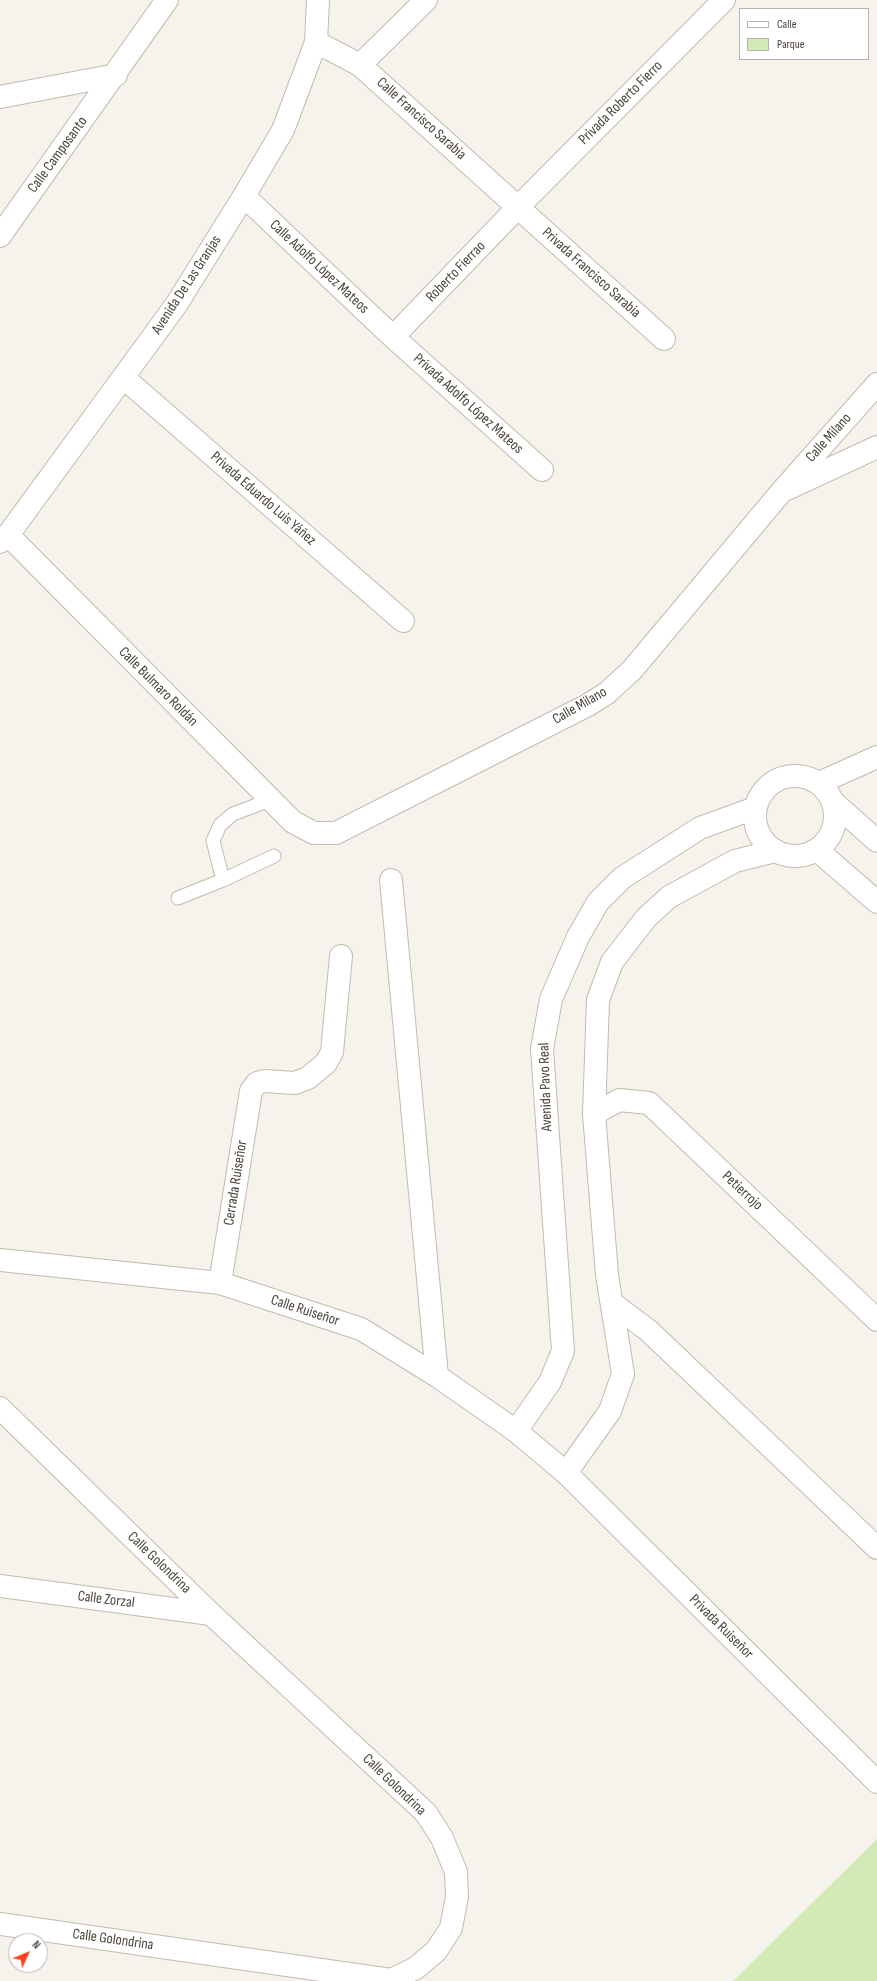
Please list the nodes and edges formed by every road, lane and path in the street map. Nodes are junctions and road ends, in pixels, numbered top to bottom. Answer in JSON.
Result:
{"nodes":[{"id":1,"x":167,"y":0,"type":"edge"},
{"id":2,"x":318,"y":0,"type":"edge"},
{"id":3,"x":426,"y":0,"type":"edge"},
{"id":4,"x":724,"y":0,"type":"edge"},
{"id":5,"x":316,"y":42,"type":"junction"},
{"id":6,"x":360,"y":64,"type":"junction"},
{"id":7,"x":116,"y":75,"type":"junction"},
{"id":8,"x":0,"y":97,"type":"edge"},
{"id":9,"x":244,"y":196,"type":"junction"},
{"id":10,"x":518,"y":207,"type":"junction"},
{"id":11,"x":0,"y":236,"type":"edge"},
{"id":12,"x":393,"y":337,"type":"junction"},
{"id":13,"x":664,"y":338,"type":"dead end"},
{"id":14,"x":124,"y":378,"type":"junction"},
{"id":15,"x":877,"y":384,"type":"edge"},
{"id":16,"x":877,"y":447,"type":"edge"},
{"id":17,"x":542,"y":470,"type":"dead end"},
{"id":18,"x":782,"y":491,"type":"junction"},
{"id":19,"x":4,"y":538,"type":"edge"},
{"id":20,"x":402,"y":621,"type":"dead end"},
{"id":21,"x":877,"y":757,"type":"edge"},
{"id":22,"x":819,"y":783,"type":"junction"},
{"id":23,"x":270,"y":800,"type":"junction"},
{"id":24,"x":833,"y":802,"type":"junction"},
{"id":25,"x":755,"y":808,"type":"junction"},
{"id":26,"x":314,"y":833,"type":"joint"},
{"id":27,"x":877,"y":841,"type":"edge"},
{"id":28,"x":817,"y":850,"type":"junction"},
{"id":29,"x":775,"y":851,"type":"junction"},
{"id":30,"x":274,"y":856,"type":"dead end"},
{"id":31,"x":223,"y":880,"type":"junction"},
{"id":32,"x":391,"y":880,"type":"dead end"},
{"id":33,"x":178,"y":898,"type":"dead end"},
{"id":34,"x":877,"y":902,"type":"edge"},
{"id":35,"x":341,"y":956,"type":"dead end"},
{"id":36,"x":594,"y":1114,"type":"junction"},
{"id":37,"x":0,"y":1260,"type":"edge"},
{"id":38,"x":220,"y":1283,"type":"junction"},
{"id":39,"x":612,"y":1303,"type":"junction"},
{"id":40,"x":877,"y":1320,"type":"edge"},
{"id":41,"x":437,"y":1376,"type":"junction"},
{"id":42,"x":0,"y":1408,"type":"edge"},
{"id":43,"x":516,"y":1431,"type":"junction"},
{"id":44,"x":566,"y":1473,"type":"junction"},
{"id":45,"x":877,"y":1548,"type":"edge"},
{"id":46,"x":0,"y":1586,"type":"edge"},
{"id":47,"x":211,"y":1614,"type":"junction"},
{"id":48,"x":877,"y":1782,"type":"edge"},
{"id":49,"x":0,"y":1924,"type":"edge"}],
"edges":[{"from":1,"to":7,"type":"street","name":"Calle Camposanto"},
{"from":2,"to":5,"type":"street","name":"Avenida De Las Granjas"},
{"from":3,"to":6,"type":"street"},
{"from":4,"to":10,"type":"street","name":"Privada Roberto Fierro"},
{"from":5,"to":6,"type":"street","name":"Calle Francisco Sarabia"},
{"from":5,"to":9,"type":"street","name":"Avenida De Las Granjas"},
{"from":6,"to":10,"type":"street","name":"Calle Francisco Sarabia"},
{"from":7,"to":8,"type":"street"},
{"from":7,"to":11,"type":"street","name":"Calle Camposanto"},
{"from":9,"to":12,"type":"street","name":"Calle Adolfo López Mateos"},
{"from":9,"to":14,"type":"street","name":"Avenida De Las Granjas"},
{"from":10,"to":12,"type":"street","name":"Roberto Fierrao"},
{"from":10,"to":13,"type":"street","name":"Privada Francisco Sarabia"},
{"from":12,"to":17,"type":"street","name":"Privada Adolfo López Mateos"},
{"from":14,"to":19,"type":"street","name":"Avenida De Las Granjas"},
{"from":14,"to":20,"type":"street","name":"Privada Eduardo Luis Yáñez"},
{"from":15,"to":18,"type":"street","name":"Calle Milano"},
{"from":16,"to":18,"type":"street","name":"Calle Milano"},
{"from":18,"to":26,"type":"street","name":"Calle Milano"},
{"from":19,"to":23,"type":"street","name":"Calle Bulmaro Roldán"},
{"from":21,"to":22,"type":"street"},
{"from":22,"to":24,"type":"street"},
{"from":22,"to":25,"type":"street"},
{"from":23,"to":26,"type":"street","name":"Calle Bulmaro Roldán"},
{"from":23,"to":31,"type":"lane"},
{"from":24,"to":27,"type":"street"},
{"from":24,"to":28,"type":"street"},
{"from":25,"to":29,"type":"street"},
{"from":25,"to":43,"type":"street","name":"Avenida Pavo Real"},
{"from":28,"to":29,"type":"street"},
{"from":28,"to":34,"type":"street"},
{"from":29,"to":36,"type":"street"},
{"from":30,"to":31,"type":"lane"},
{"from":31,"to":33,"type":"lane"},
{"from":32,"to":41,"type":"street"},
{"from":35,"to":38,"type":"street","name":"Cerrada Ruiseñor"},
{"from":36,"to":39,"type":"street"},
{"from":36,"to":40,"type":"street","name":"Petierrojo"},
{"from":37,"to":38,"type":"street","name":"Calle Ruiseñor"},
{"from":38,"to":41,"type":"street","name":"Calle Ruiseñor"},
{"from":39,"to":44,"type":"street"},
{"from":39,"to":45,"type":"street"},
{"from":41,"to":43,"type":"street","name":"Calle Ruiseñor"},
{"from":42,"to":47,"type":"street","name":"Calle Golondrina"},
{"from":43,"to":44,"type":"street","name":"Calle Ruiseñor"},
{"from":44,"to":48,"type":"street","name":"Privada Ruiseñor"},
{"from":46,"to":47,"type":"street","name":"Calle Zorzal"},
{"from":47,"to":49,"type":"street","name":"Calle Golondrina"}]}
